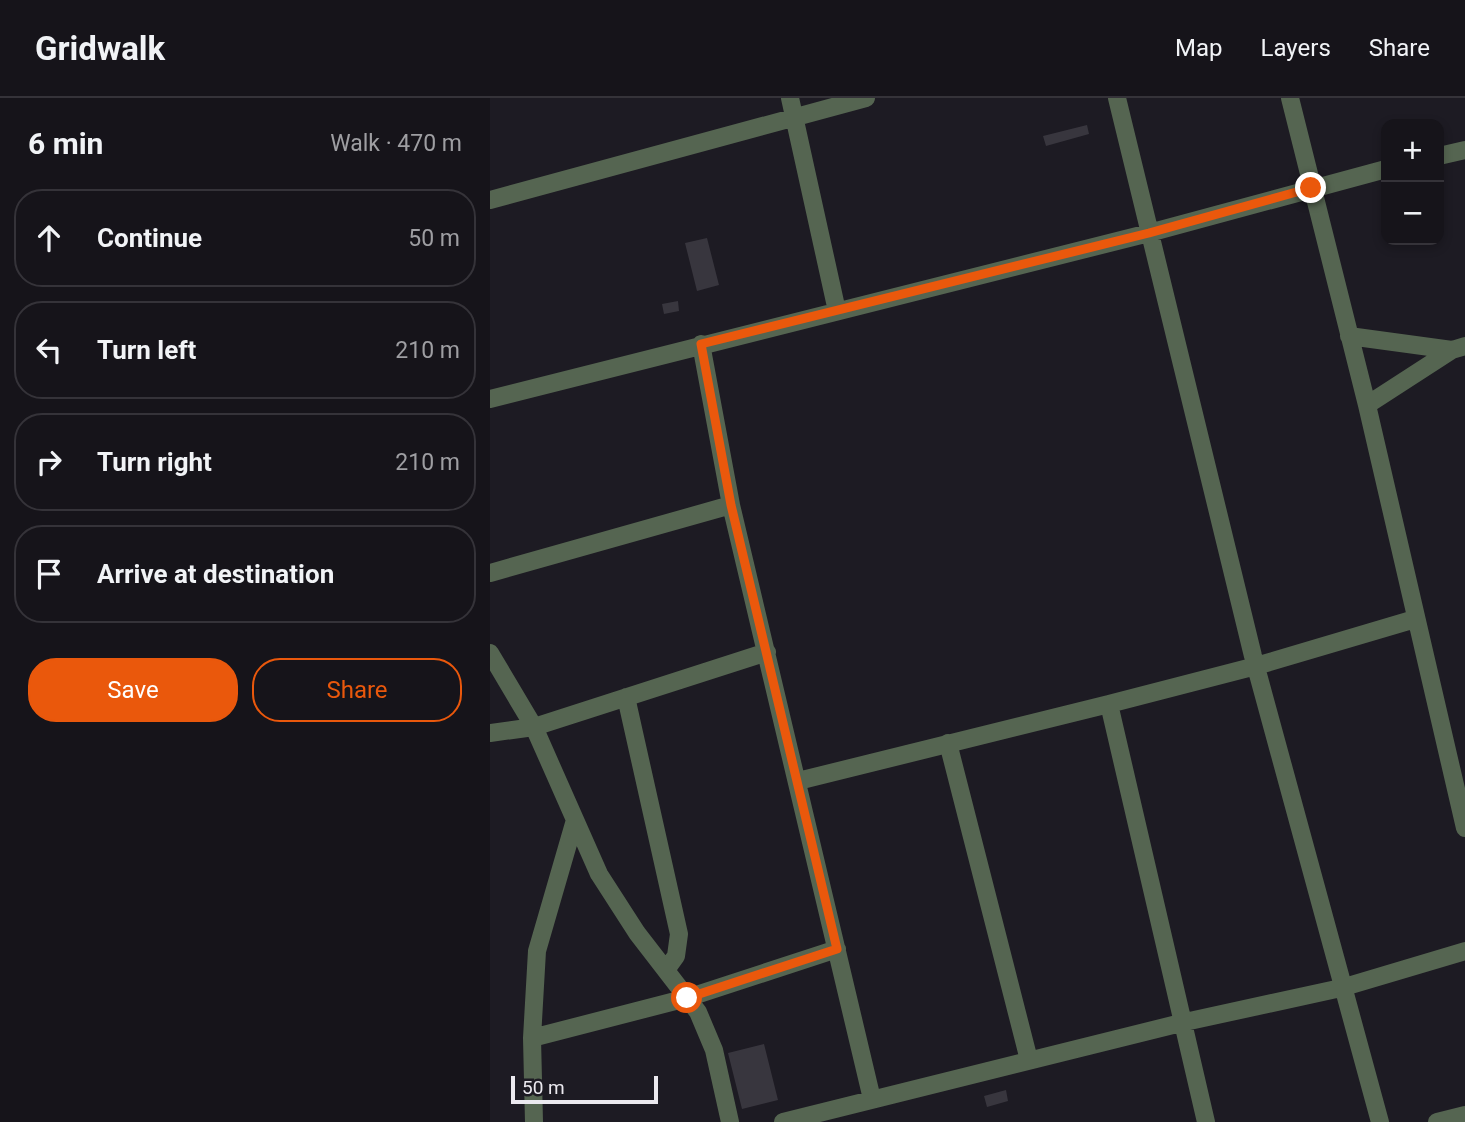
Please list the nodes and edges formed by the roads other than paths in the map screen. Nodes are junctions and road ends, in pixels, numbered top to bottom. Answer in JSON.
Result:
{"nodes":[{"id":1,"x":790,"y":98,"type":"edge"},
{"id":2,"x":866,"y":98,"type":"edge"},
{"id":3,"x":1117,"y":98,"type":"edge"},
{"id":4,"x":1290,"y":98,"type":"edge"},
{"id":5,"x":795,"y":117,"type":"junction"},
{"id":6,"x":1464,"y":151,"type":"edge"},
{"id":7,"x":1444,"y":155,"type":"edge"},
{"id":8,"x":1381,"y":170,"type":"edge"},
{"id":9,"x":1311,"y":188,"type":"junction"},
{"id":10,"x":490,"y":200,"type":"edge"},
{"id":11,"x":1149,"y":233,"type":"junction"},
{"id":12,"x":837,"y":310,"type":"junction"},
{"id":13,"x":1349,"y":336,"type":"junction"},
{"id":14,"x":701,"y":344,"type":"junction"},
{"id":15,"x":1458,"y":348,"type":"edge"},
{"id":16,"x":490,"y":398,"type":"edge"},
{"id":17,"x":1367,"y":405,"type":"junction"},
{"id":18,"x":731,"y":505,"type":"junction"},
{"id":19,"x":490,"y":573,"type":"edge"},
{"id":20,"x":1415,"y":619,"type":"junction"},
{"id":21,"x":766,"y":652,"type":"junction"},
{"id":22,"x":490,"y":653,"type":"edge"},
{"id":23,"x":1256,"y":666,"type":"junction"},
{"id":24,"x":626,"y":697,"type":"junction"},
{"id":25,"x":1109,"y":704,"type":"junction"},
{"id":26,"x":534,"y":727,"type":"junction"},
{"id":27,"x":490,"y":733,"type":"edge"},
{"id":28,"x":948,"y":743,"type":"junction"},
{"id":29,"x":798,"y":780,"type":"junction"},
{"id":30,"x":1461,"y":790,"type":"edge"},
{"id":31,"x":575,"y":820,"type":"junction"},
{"id":32,"x":1465,"y":828,"type":"edge"},
{"id":33,"x":837,"y":949,"type":"junction"},
{"id":34,"x":1465,"y":951,"type":"edge"},
{"id":35,"x":666,"y":970,"type":"junction"},
{"id":36,"x":1341,"y":988,"type":"junction"},
{"id":37,"x":687,"y":998,"type":"junction"},
{"id":38,"x":1185,"y":1022,"type":"junction"},
{"id":39,"x":532,"y":1038,"type":"junction"},
{"id":40,"x":1029,"y":1060,"type":"junction"},
{"id":41,"x":872,"y":1099,"type":"junction"},
{"id":42,"x":1465,"y":1115,"type":"edge"},
{"id":43,"x":534,"y":1122,"type":"edge"},
{"id":44,"x":730,"y":1122,"type":"edge"},
{"id":45,"x":783,"y":1122,"type":"edge"},
{"id":46,"x":1206,"y":1122,"type":"edge"},
{"id":47,"x":1380,"y":1122,"type":"edge"},
{"id":48,"x":1437,"y":1122,"type":"edge"}],
"edges":[{"from":1,"to":5,"type":"street"},
{"from":2,"to":5,"type":"street"},
{"from":3,"to":11,"type":"street"},
{"from":4,"to":9,"type":"street"},
{"from":5,"to":10,"type":"street"},
{"from":5,"to":12,"type":"street"},
{"from":6,"to":7,"type":"street"},
{"from":8,"to":9,"type":"street"},
{"from":9,"to":11,"type":"street"},
{"from":9,"to":13,"type":"street"},
{"from":11,"to":12,"type":"street"},
{"from":11,"to":23,"type":"street"},
{"from":12,"to":14,"type":"street"},
{"from":13,"to":15,"type":"street"},
{"from":13,"to":17,"type":"street"},
{"from":14,"to":16,"type":"street"},
{"from":14,"to":18,"type":"street"},
{"from":15,"to":17,"type":"street"},
{"from":17,"to":20,"type":"street"},
{"from":18,"to":19,"type":"street"},
{"from":18,"to":21,"type":"street"},
{"from":20,"to":23,"type":"street"},
{"from":20,"to":30,"type":"street"},
{"from":21,"to":24,"type":"street"},
{"from":21,"to":29,"type":"street"},
{"from":22,"to":26,"type":"street"},
{"from":23,"to":25,"type":"street"},
{"from":23,"to":36,"type":"street"},
{"from":24,"to":26,"type":"street"},
{"from":24,"to":35,"type":"street"},
{"from":25,"to":28,"type":"street"},
{"from":25,"to":38,"type":"street"},
{"from":26,"to":27,"type":"street"},
{"from":26,"to":31,"type":"street"},
{"from":28,"to":29,"type":"street"},
{"from":28,"to":40,"type":"street"},
{"from":29,"to":33,"type":"street"},
{"from":30,"to":32,"type":"street"},
{"from":31,"to":35,"type":"street"},
{"from":31,"to":39,"type":"street"},
{"from":33,"to":37,"type":"street"},
{"from":33,"to":41,"type":"street"},
{"from":34,"to":36,"type":"street"},
{"from":35,"to":37,"type":"street"},
{"from":36,"to":38,"type":"street"},
{"from":36,"to":47,"type":"street"},
{"from":37,"to":39,"type":"street"},
{"from":37,"to":44,"type":"street"},
{"from":38,"to":40,"type":"street"},
{"from":38,"to":46,"type":"street"},
{"from":39,"to":43,"type":"street"},
{"from":40,"to":41,"type":"street"},
{"from":41,"to":45,"type":"street"},
{"from":42,"to":48,"type":"street"}]}
